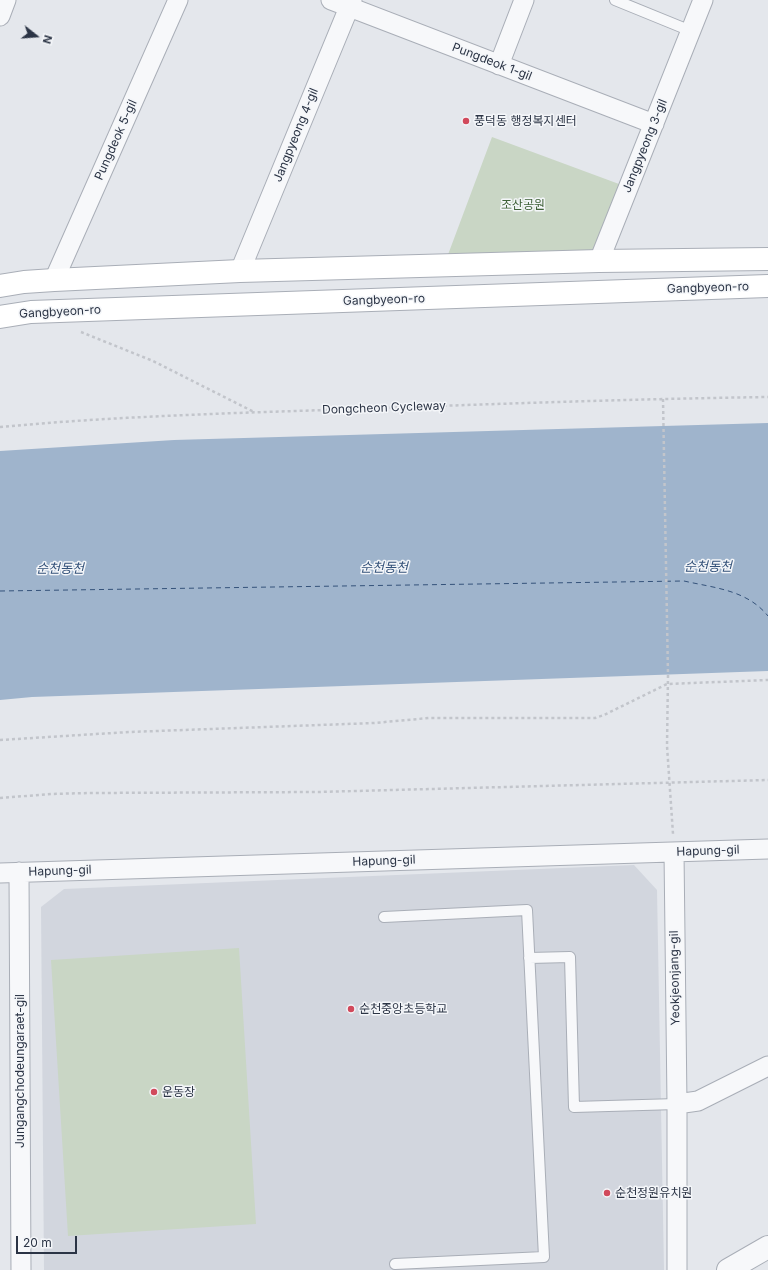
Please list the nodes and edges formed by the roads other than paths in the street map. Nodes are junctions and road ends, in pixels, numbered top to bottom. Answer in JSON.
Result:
{"nodes":[{"id":1,"x":6,"y":0,"type":"edge"},
{"id":2,"x":178,"y":0,"type":"edge"},
{"id":3,"x":331,"y":0,"type":"edge"},
{"id":4,"x":524,"y":0,"type":"edge"},
{"id":5,"x":616,"y":0,"type":"edge"},
{"id":6,"x":703,"y":0,"type":"edge"},
{"id":7,"x":350,"y":4,"type":"edge"},
{"id":8,"x":0,"y":16,"type":"edge"},
{"id":9,"x":691,"y":31,"type":"junction"},
{"id":10,"x":500,"y":66,"type":"junction"},
{"id":11,"x":654,"y":124,"type":"junction"},
{"id":12,"x":768,"y":259,"type":"edge"},
{"id":13,"x":599,"y":261,"type":"junction"},
{"id":14,"x":240,"y":271,"type":"junction"},
{"id":15,"x":0,"y":279,"type":"edge"},
{"id":16,"x":54,"y":280,"type":"junction"},
{"id":17,"x":24,"y":282,"type":"junction"},
{"id":18,"x":0,"y":286,"type":"edge"},
{"id":19,"x":768,"y":286,"type":"edge"},
{"id":20,"x":31,"y":312,"type":"junction"},
{"id":21,"x":0,"y":317,"type":"edge"},
{"id":22,"x":0,"y":325,"type":"edge"},
{"id":23,"x":768,"y":849,"type":"edge"},
{"id":24,"x":674,"y":852,"type":"junction"},
{"id":25,"x":19,"y":872,"type":"junction"},
{"id":26,"x":0,"y":873,"type":"edge"},
{"id":27,"x":384,"y":917,"type":"dead end"},
{"id":28,"x":529,"y":958,"type":"junction"},
{"id":29,"x":768,"y":1066,"type":"edge"},
{"id":30,"x":677,"y":1104,"type":"junction"},
{"id":31,"x":768,"y":1247,"type":"edge"},
{"id":32,"x":395,"y":1264,"type":"dead end"},
{"id":33,"x":21,"y":1270,"type":"edge"},
{"id":34,"x":677,"y":1270,"type":"edge"},
{"id":35,"x":728,"y":1270,"type":"edge"}],
"edges":[{"from":1,"to":8,"type":"street"},
{"from":2,"to":16,"type":"street","name":"Pungdeok 5-gil"},
{"from":3,"to":7,"type":"street","name":"Pungdeok 1-gil"},
{"from":4,"to":10,"type":"street"},
{"from":5,"to":9,"type":"lane"},
{"from":6,"to":9,"type":"street","name":"Jangpyeong 3-gil"},
{"from":7,"to":10,"type":"street","name":"Pungdeok 1-gil"},
{"from":7,"to":14,"type":"street","name":"Jangpyeong 4-gil"},
{"from":9,"to":11,"type":"street","name":"Jangpyeong 3-gil"},
{"from":10,"to":11,"type":"street","name":"Pungdeok 1-gil"},
{"from":11,"to":13,"type":"street","name":"Jangpyeong 3-gil"},
{"from":12,"to":13,"type":"main road"},
{"from":13,"to":14,"type":"main road"},
{"from":14,"to":16,"type":"main road"},
{"from":15,"to":17,"type":"main road"},
{"from":16,"to":17,"type":"main road"},
{"from":17,"to":18,"type":"main road"},
{"from":19,"to":20,"type":"main road","name":"Gangbyeon-ro"},
{"from":20,"to":21,"type":"main road","name":"Gangbyeon-ro"},
{"from":20,"to":22,"type":"main road"},
{"from":23,"to":24,"type":"street","name":"Hapung-gil"},
{"from":24,"to":25,"type":"street","name":"Hapung-gil"},
{"from":24,"to":30,"type":"street","name":"Yeokjeonjang-gil"},
{"from":25,"to":26,"type":"street","name":"Hapung-gil"},
{"from":25,"to":33,"type":"street","name":"Jungangchodeungaraet-gil"},
{"from":27,"to":28,"type":"lane"},
{"from":28,"to":30,"type":"lane"},
{"from":28,"to":32,"type":"lane"},
{"from":29,"to":30,"type":"street"},
{"from":30,"to":34,"type":"street","name":"Yeokjeonjang-gil"},
{"from":31,"to":35,"type":"street"}]}
